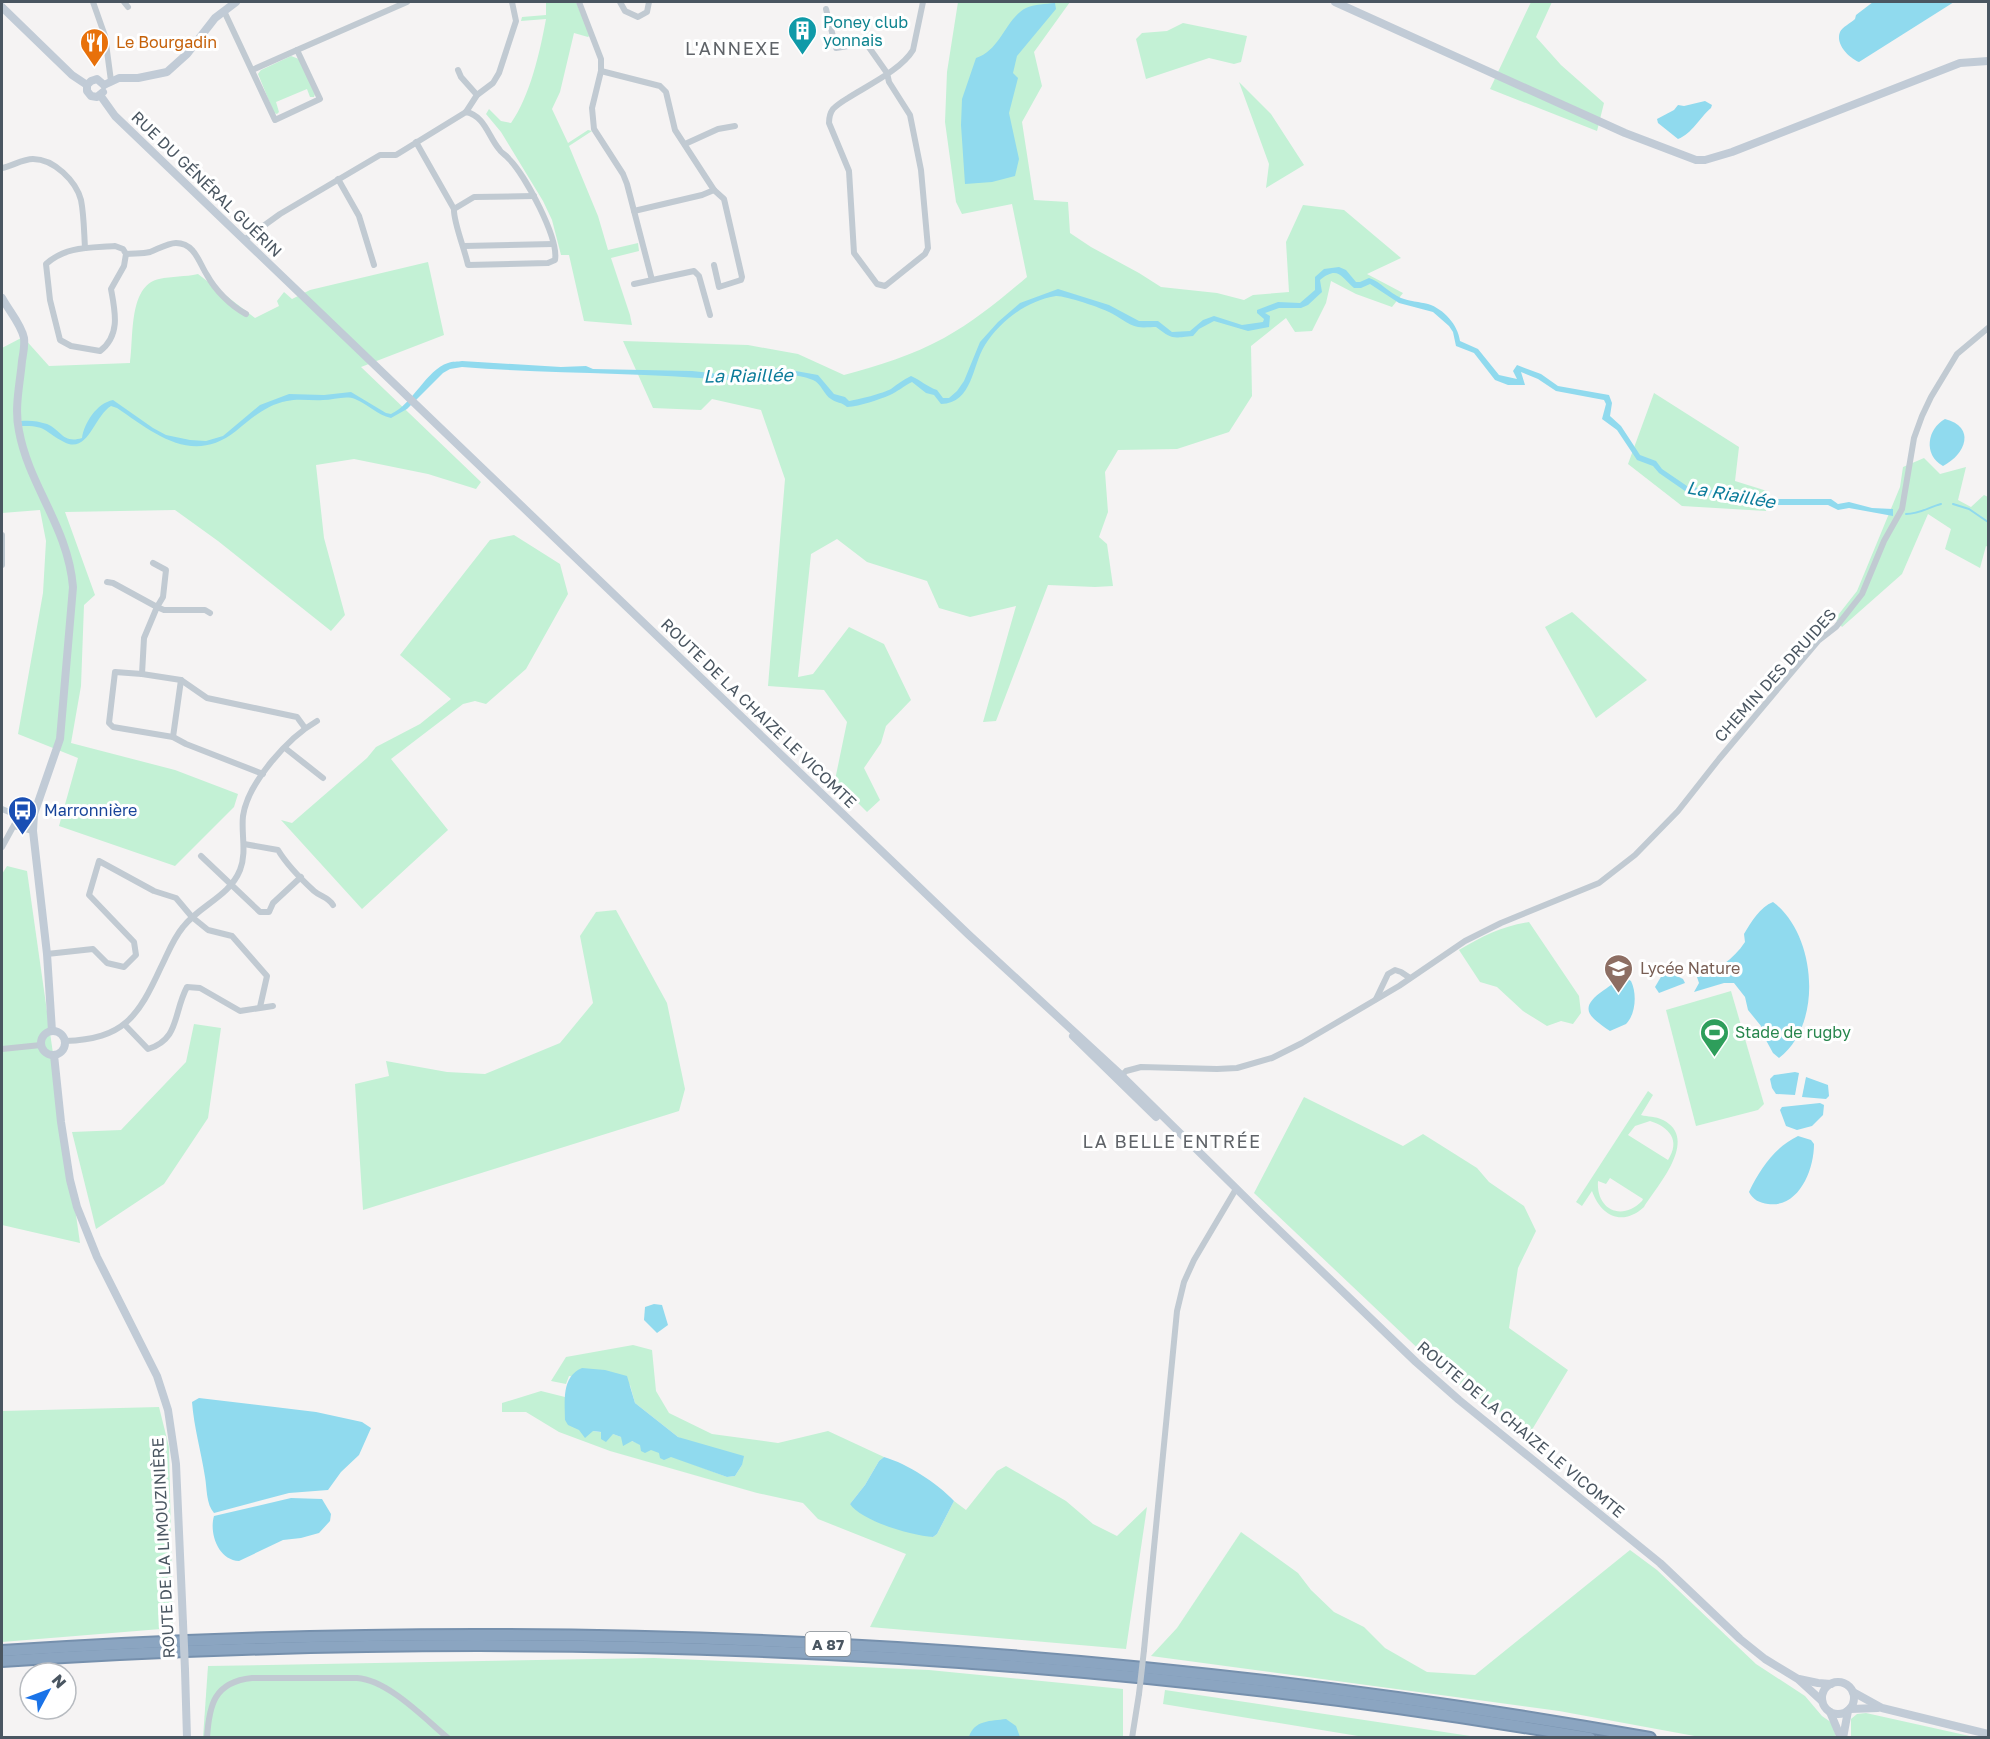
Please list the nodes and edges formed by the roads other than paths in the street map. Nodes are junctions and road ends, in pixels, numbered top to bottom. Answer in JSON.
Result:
{"nodes":[{"id":1,"x":93,"y":2,"type":"edge"},
{"id":2,"x":236,"y":2,"type":"edge"},
{"id":3,"x":407,"y":2,"type":"edge"},
{"id":4,"x":512,"y":2,"type":"edge"},
{"id":5,"x":579,"y":2,"type":"edge"},
{"id":6,"x":620,"y":2,"type":"edge"},
{"id":7,"x":649,"y":2,"type":"edge"},
{"id":8,"x":922,"y":2,"type":"edge"},
{"id":9,"x":1335,"y":2,"type":"edge"},
{"id":10,"x":225,"y":7,"type":"edge"},
{"id":11,"x":2,"y":8,"type":"edge"},
{"id":12,"x":826,"y":9,"type":"dead end"},
{"id":13,"x":297,"y":50,"type":"junction"},
{"id":14,"x":1989,"y":61,"type":"edge"},
{"id":15,"x":252,"y":70,"type":"junction"},
{"id":16,"x":458,"y":70,"type":"dead end"},
{"id":17,"x":601,"y":71,"type":"junction"},
{"id":18,"x":887,"y":73,"type":"junction"},
{"id":19,"x":107,"y":83,"type":"junction"},
{"id":20,"x":87,"y":85,"type":"junction"},
{"id":21,"x":100,"y":95,"type":"junction"},
{"id":22,"x":477,"y":95,"type":"junction"},
{"id":23,"x":466,"y":112,"type":"junction"},
{"id":24,"x":735,"y":126,"type":"dead end"},
{"id":25,"x":416,"y":142,"type":"junction"},
{"id":26,"x":685,"y":144,"type":"junction"},
{"id":27,"x":2,"y":168,"type":"edge"},
{"id":28,"x":338,"y":179,"type":"junction"},
{"id":29,"x":714,"y":190,"type":"junction"},
{"id":30,"x":534,"y":196,"type":"junction"},
{"id":31,"x":454,"y":209,"type":"junction"},
{"id":32,"x":634,"y":211,"type":"junction"},
{"id":33,"x":244,"y":240,"type":"junction"},
{"id":34,"x":553,"y":244,"type":"junction"},
{"id":35,"x":464,"y":246,"type":"junction"},
{"id":36,"x":86,"y":248,"type":"junction"},
{"id":37,"x":126,"y":254,"type":"junction"},
{"id":38,"x":374,"y":265,"type":"dead end"},
{"id":39,"x":714,"y":265,"type":"dead end"},
{"id":40,"x":652,"y":280,"type":"junction"},
{"id":41,"x":634,"y":284,"type":"dead end"},
{"id":42,"x":2,"y":298,"type":"edge"},
{"id":43,"x":246,"y":314,"type":"dead end"},
{"id":44,"x":710,"y":315,"type":"dead end"},
{"id":45,"x":1989,"y":328,"type":"edge"},
{"id":46,"x":406,"y":396,"type":"joint"},
{"id":47,"x":2,"y":535,"type":"edge"},
{"id":48,"x":153,"y":563,"type":"dead end"},
{"id":49,"x":2,"y":565,"type":"edge"},
{"id":50,"x":107,"y":582,"type":"dead end"},
{"id":51,"x":156,"y":607,"type":"junction"},
{"id":52,"x":210,"y":612,"type":"dead end"},
{"id":53,"x":142,"y":674,"type":"junction"},
{"id":54,"x":181,"y":681,"type":"junction"},
{"id":55,"x":317,"y":722,"type":"dead end"},
{"id":56,"x":305,"y":728,"type":"junction"},
{"id":57,"x":173,"y":736,"type":"junction"},
{"id":58,"x":285,"y":748,"type":"junction"},
{"id":59,"x":263,"y":774,"type":"junction"},
{"id":60,"x":323,"y":778,"type":"dead end"},
{"id":61,"x":2,"y":809,"type":"edge"},
{"id":62,"x":14,"y":826,"type":"junction"},
{"id":63,"x":33,"y":831,"type":"junction"},
{"id":64,"x":244,"y":844,"type":"junction"},
{"id":65,"x":2,"y":847,"type":"edge"},
{"id":66,"x":201,"y":856,"type":"dead end"},
{"id":67,"x":301,"y":877,"type":"junction"},
{"id":68,"x":231,"y":886,"type":"junction"},
{"id":69,"x":333,"y":905,"type":"dead end"},
{"id":70,"x":192,"y":917,"type":"junction"},
{"id":71,"x":47,"y":954,"type":"junction"},
{"id":72,"x":1410,"y":978,"type":"junction"},
{"id":73,"x":1376,"y":999,"type":"junction"},
{"id":74,"x":273,"y":1006,"type":"dead end"},
{"id":75,"x":260,"y":1007,"type":"junction"},
{"id":76,"x":125,"y":1024,"type":"junction"},
{"id":77,"x":52,"y":1031,"type":"junction"},
{"id":78,"x":65,"y":1041,"type":"junction"},
{"id":79,"x":41,"y":1045,"type":"junction"},
{"id":80,"x":2,"y":1049,"type":"edge"},
{"id":81,"x":54,"y":1055,"type":"junction"},
{"id":82,"x":1119,"y":1077,"type":"junction"},
{"id":83,"x":1236,"y":1189,"type":"junction"},
{"id":84,"x":2,"y":1651,"type":"edge"},
{"id":85,"x":2,"y":1661,"type":"edge"},
{"id":86,"x":1798,"y":1678,"type":"junction"},
{"id":87,"x":1831,"y":1684,"type":"junction"},
{"id":88,"x":1852,"y":1692,"type":"junction"},
{"id":89,"x":1822,"y":1701,"type":"junction"},
{"id":90,"x":1882,"y":1708,"type":"junction"},
{"id":91,"x":1849,"y":1710,"type":"junction"},
{"id":92,"x":1830,"y":1712,"type":"junction"},
{"id":93,"x":1989,"y":1734,"type":"edge"},
{"id":94,"x":188,"y":1737,"type":"edge"},
{"id":95,"x":207,"y":1737,"type":"edge"},
{"id":96,"x":448,"y":1737,"type":"edge"},
{"id":97,"x":1132,"y":1737,"type":"edge"},
{"id":98,"x":1590,"y":1737,"type":"edge"},
{"id":99,"x":1650,"y":1737,"type":"edge"},
{"id":100,"x":1842,"y":1737,"type":"edge"}],
"edges":[{"from":1,"to":19,"type":"street"},
{"from":2,"to":10,"type":"main road"},
{"from":3,"to":13,"type":"street"},
{"from":4,"to":22,"type":"street"},
{"from":5,"to":17,"type":"street"},
{"from":6,"to":7,"type":"street"},
{"from":8,"to":18,"type":"street"},
{"from":9,"to":14,"type":"main road"},
{"from":10,"to":15,"type":"street"},
{"from":10,"to":19,"type":"main road"},
{"from":11,"to":20,"type":"main road"},
{"from":12,"to":18,"type":"street"},
{"from":13,"to":15,"type":"street"},
{"from":13,"to":15,"type":"street"},
{"from":16,"to":22,"type":"street"},
{"from":17,"to":26,"type":"street"},
{"from":17,"to":32,"type":"street"},
{"from":18,"to":18,"type":"street"},
{"from":19,"to":20,"type":"main road"},
{"from":19,"to":21,"type":"main road"},
{"from":20,"to":21,"type":"main road"},
{"from":21,"to":33,"type":"main road","name":"RUE DU GÉNÉRAL GUÉRIN"},
{"from":22,"to":23,"type":"street"},
{"from":23,"to":25,"type":"street"},
{"from":23,"to":30,"type":"street"},
{"from":24,"to":26,"type":"street"},
{"from":25,"to":28,"type":"street"},
{"from":25,"to":31,"type":"street"},
{"from":26,"to":29,"type":"street"},
{"from":27,"to":36,"type":"street"},
{"from":28,"to":33,"type":"street"},
{"from":28,"to":38,"type":"street"},
{"from":29,"to":32,"type":"street"},
{"from":29,"to":39,"type":"street"},
{"from":30,"to":31,"type":"street"},
{"from":30,"to":34,"type":"street"},
{"from":31,"to":35,"type":"street"},
{"from":32,"to":40,"type":"street"},
{"from":33,"to":46,"type":"main road","name":"RUE DU GÉNÉRAL GUÉRIN"},
{"from":34,"to":35,"type":"street"},
{"from":34,"to":35,"type":"street"},
{"from":36,"to":37,"type":"street"},
{"from":36,"to":37,"type":"street"},
{"from":37,"to":43,"type":"street"},
{"from":40,"to":41,"type":"street"},
{"from":40,"to":44,"type":"street"},
{"from":42,"to":63,"type":"main road"},
{"from":45,"to":72,"type":"street","name":"CHEMIN DES DRUIDES"},
{"from":46,"to":82,"type":"main road","name":"ROUTE DE LA CHAIZE LE VICOMTE"},
{"from":47,"to":49,"type":"street"},
{"from":48,"to":51,"type":"street"},
{"from":50,"to":51,"type":"street"},
{"from":51,"to":52,"type":"street"},
{"from":51,"to":53,"type":"street"},
{"from":53,"to":54,"type":"street"},
{"from":53,"to":57,"type":"street"},
{"from":54,"to":56,"type":"street"},
{"from":54,"to":57,"type":"street"},
{"from":55,"to":56,"type":"street"},
{"from":56,"to":58,"type":"street"},
{"from":57,"to":59,"type":"street"},
{"from":58,"to":59,"type":"street"},
{"from":58,"to":60,"type":"street"},
{"from":59,"to":64,"type":"street"},
{"from":61,"to":62,"type":"street"},
{"from":62,"to":63,"type":"street"},
{"from":62,"to":65,"type":"street"},
{"from":63,"to":71,"type":"main road"},
{"from":64,"to":67,"type":"street"},
{"from":64,"to":68,"type":"street"},
{"from":66,"to":68,"type":"street"},
{"from":67,"to":68,"type":"street"},
{"from":67,"to":69,"type":"street"},
{"from":68,"to":70,"type":"street"},
{"from":70,"to":71,"type":"street"},
{"from":70,"to":75,"type":"street"},
{"from":70,"to":76,"type":"street"},
{"from":71,"to":77,"type":"main road"},
{"from":72,"to":73,"type":"street","name":"CHEMIN DES DRUIDES"},
{"from":72,"to":73,"type":"street"},
{"from":73,"to":82,"type":"street","name":"CHEMIN DES DRUIDES"},
{"from":74,"to":75,"type":"street"},
{"from":75,"to":76,"type":"street"},
{"from":76,"to":78,"type":"street"},
{"from":77,"to":78,"type":"main road"},
{"from":77,"to":79,"type":"main road"},
{"from":78,"to":81,"type":"main road"},
{"from":79,"to":80,"type":"street"},
{"from":79,"to":81,"type":"main road"},
{"from":81,"to":94,"type":"main road","name":"ROUTE DE LA LIMOUZINIÈRE","bridge":true},
{"from":82,"to":83,"type":"main road","name":"ROUTE DE LA CHAIZE LE VICOMTE"},
{"from":83,"to":86,"type":"main road","name":"ROUTE DE LA CHAIZE LE VICOMTE"},
{"from":83,"to":97,"type":"street","bridge":true},
{"from":84,"to":99,"type":"highway","number":"A 87"},
{"from":85,"to":98,"type":"highway","number":"A 87"},
{"from":86,"to":87,"type":"main road"},
{"from":86,"to":89,"type":"main road"},
{"from":87,"to":88,"type":"main road"},
{"from":87,"to":89,"type":"main road"},
{"from":88,"to":90,"type":"main road"},
{"from":88,"to":91,"type":"main road"},
{"from":89,"to":92,"type":"main road"},
{"from":90,"to":91,"type":"main road"},
{"from":90,"to":93,"type":"main road"},
{"from":91,"to":92,"type":"main road"},
{"from":91,"to":100,"type":"main road"},
{"from":92,"to":100,"type":"main road"},
{"from":95,"to":96,"type":"street"}]}
